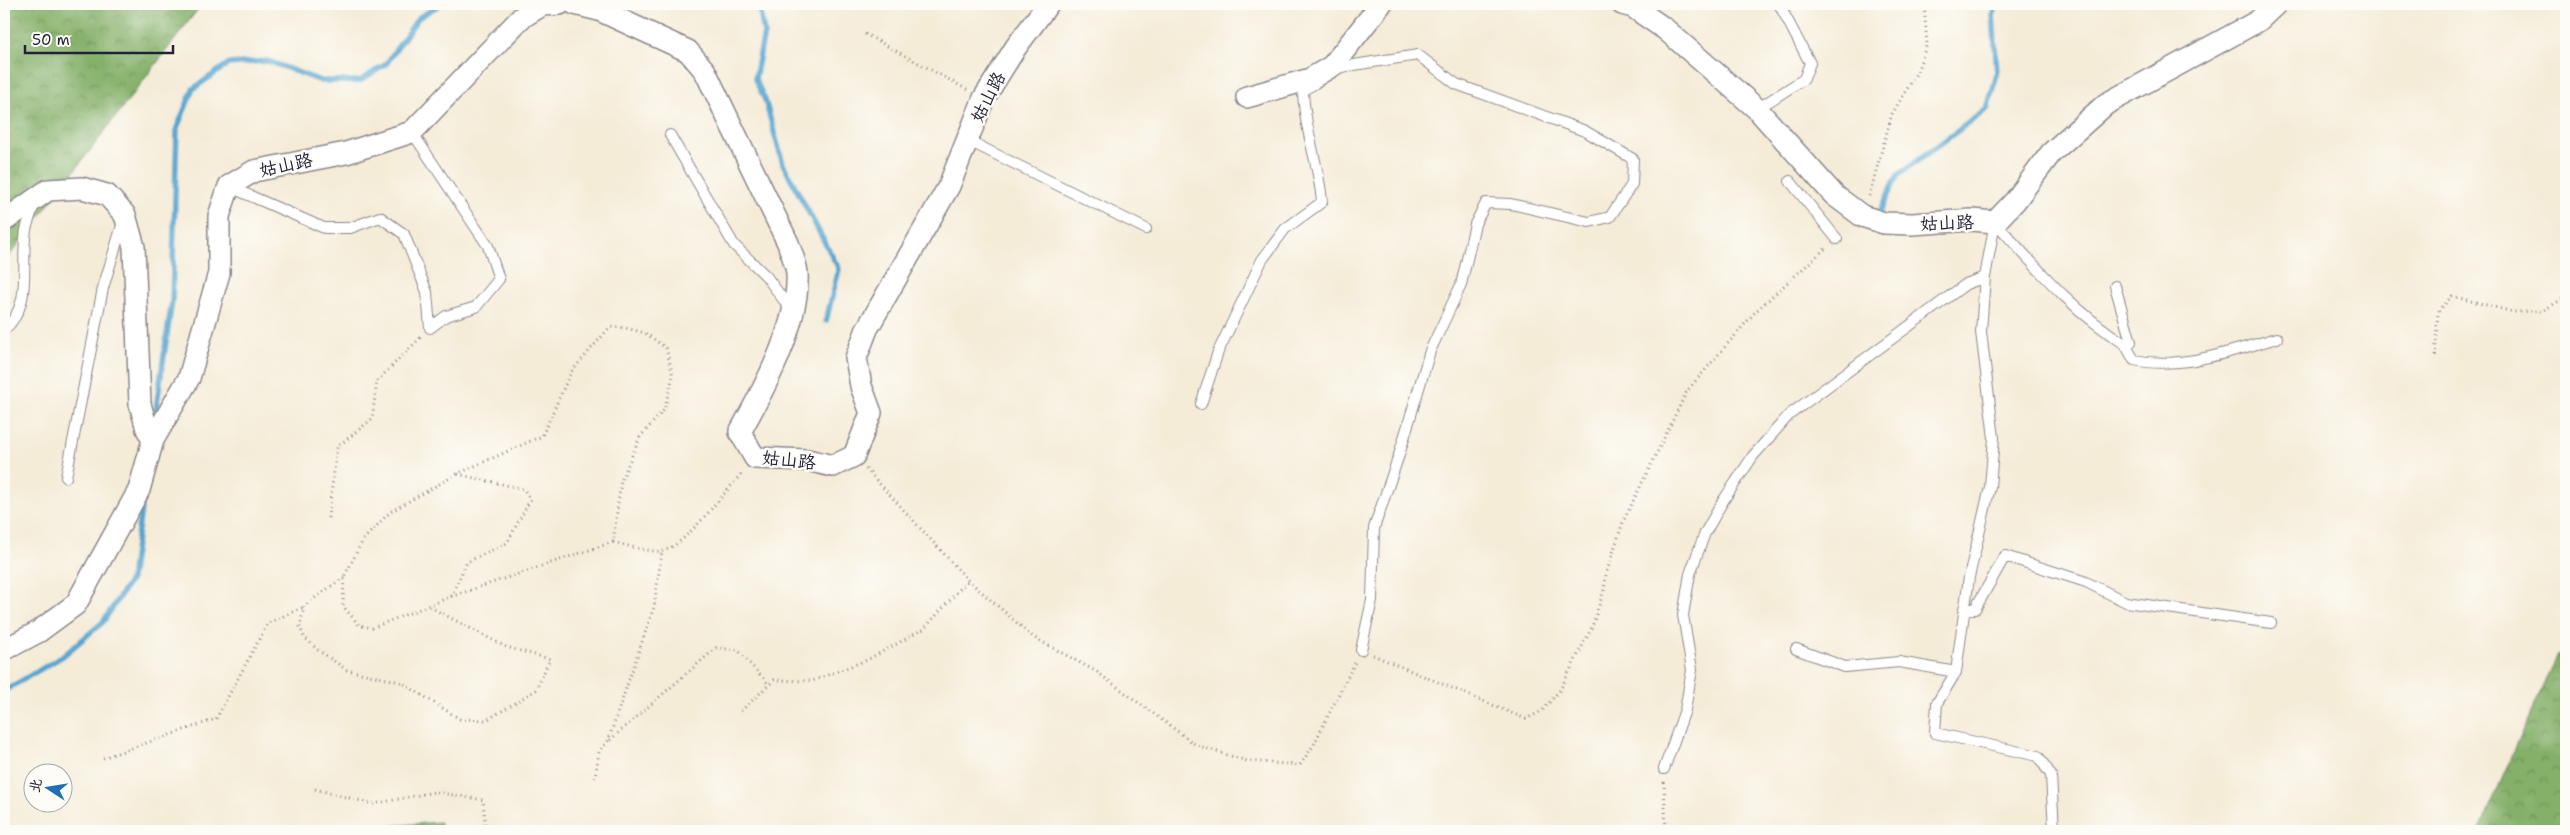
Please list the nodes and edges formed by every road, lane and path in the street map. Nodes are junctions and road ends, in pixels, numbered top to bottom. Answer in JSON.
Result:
{"nodes":[{"id":1,"x":560,"y":4,"type":"edge"},
{"id":2,"x":576,"y":4,"type":"edge"},
{"id":3,"x":1048,"y":4,"type":"edge"},
{"id":4,"x":1381,"y":4,"type":"edge"},
{"id":5,"x":1622,"y":4,"type":"edge"},
{"id":6,"x":1779,"y":4,"type":"edge"},
{"id":7,"x":1924,"y":4,"type":"edge"},
{"id":8,"x":2276,"y":4,"type":"edge"},
{"id":9,"x":865,"y":34,"type":"dead end"},
{"id":10,"x":1247,"y":97,"type":"dead end"},
{"id":11,"x":984,"y":98,"type":"junction"},
{"id":12,"x":1757,"y":109,"type":"junction"},
{"id":13,"x":412,"y":132,"type":"junction"},
{"id":14,"x":670,"y":135,"type":"dead end"},
{"id":15,"x":967,"y":140,"type":"junction"},
{"id":16,"x":1790,"y":181,"type":"dead end"},
{"id":17,"x":229,"y":186,"type":"junction"},
{"id":18,"x":37,"y":196,"type":"junction"},
{"id":19,"x":126,"y":214,"type":"junction"},
{"id":20,"x":1862,"y":216,"type":"junction"},
{"id":21,"x":4,"y":221,"type":"edge"},
{"id":22,"x":1995,"y":222,"type":"junction"},
{"id":23,"x":1146,"y":229,"type":"dead end"},
{"id":24,"x":1837,"y":239,"type":"joint"},
{"id":25,"x":1985,"y":277,"type":"junction"},
{"id":26,"x":2115,"y":286,"type":"dead end"},
{"id":27,"x":2566,"y":297,"type":"edge"},
{"id":28,"x":793,"y":312,"type":"junction"},
{"id":29,"x":430,"y":328,"type":"junction"},
{"id":30,"x":4,"y":330,"type":"edge"},
{"id":31,"x":2277,"y":338,"type":"dead end"},
{"id":32,"x":2125,"y":344,"type":"junction"},
{"id":33,"x":2435,"y":356,"type":"dead end"},
{"id":34,"x":1201,"y":404,"type":"dead end"},
{"id":35,"x":153,"y":440,"type":"junction"},
{"id":36,"x":854,"y":456,"type":"junction"},
{"id":37,"x":755,"y":458,"type":"junction"},
{"id":38,"x":457,"y":474,"type":"junction"},
{"id":39,"x":66,"y":477,"type":"dead end"},
{"id":40,"x":328,"y":518,"type":"dead end"},
{"id":41,"x":613,"y":542,"type":"junction"},
{"id":42,"x":662,"y":552,"type":"junction"},
{"id":43,"x":344,"y":578,"type":"junction"},
{"id":44,"x":968,"y":580,"type":"junction"},
{"id":45,"x":450,"y":597,"type":"junction"},
{"id":46,"x":304,"y":606,"type":"junction"},
{"id":47,"x":427,"y":606,"type":"junction"},
{"id":48,"x":1964,"y":608,"type":"junction"},
{"id":49,"x":2271,"y":623,"type":"dead end"},
{"id":50,"x":1796,"y":649,"type":"dead end"},
{"id":51,"x":4,"y":650,"type":"edge"},
{"id":52,"x":1361,"y":650,"type":"junction"},
{"id":53,"x":1956,"y":672,"type":"junction"},
{"id":54,"x":769,"y":685,"type":"junction"},
{"id":55,"x":741,"y":711,"type":"dead end"},
{"id":56,"x":608,"y":741,"type":"junction"},
{"id":57,"x":103,"y":758,"type":"dead end"},
{"id":58,"x":1664,"y":769,"type":"joint"},
{"id":59,"x":595,"y":778,"type":"dead end"},
{"id":60,"x":315,"y":788,"type":"dead end"},
{"id":61,"x":486,"y":831,"type":"edge"},
{"id":62,"x":1666,"y":831,"type":"edge"},
{"id":63,"x":2054,"y":831,"type":"edge"}],
"edges":[{"from":1,"to":13,"type":"street","name":"姑山路"},
{"from":2,"to":28,"type":"street","name":"姑山路"},
{"from":3,"to":11,"type":"street","name":"姑山路"},
{"from":4,"to":10,"type":"street"},
{"from":5,"to":12,"type":"street","name":"姑山路"},
{"from":6,"to":12,"type":"lane"},
{"from":7,"to":20,"type":"path"},
{"from":8,"to":22,"type":"street","name":"姑山路"},
{"from":9,"to":11,"type":"path"},
{"from":11,"to":15,"type":"street","name":"姑山路"},
{"from":12,"to":20,"type":"street","name":"姑山路"},
{"from":13,"to":17,"type":"street","name":"姑山路"},
{"from":13,"to":29,"type":"lane"},
{"from":14,"to":28,"type":"lane"},
{"from":15,"to":23,"type":"lane"},
{"from":15,"to":36,"type":"street","name":"姑山路"},
{"from":16,"to":24,"type":"lane"},
{"from":17,"to":29,"type":"lane"},
{"from":17,"to":35,"type":"street"},
{"from":18,"to":19,"type":"street"},
{"from":18,"to":21,"type":"street"},
{"from":18,"to":30,"type":"lane"},
{"from":19,"to":35,"type":"street"},
{"from":19,"to":39,"type":"lane"},
{"from":20,"to":22,"type":"street","name":"姑山路"},
{"from":22,"to":25,"type":"lane"},
{"from":22,"to":32,"type":"lane"},
{"from":24,"to":52,"type":"path"},
{"from":25,"to":48,"type":"lane"},
{"from":25,"to":58,"type":"lane"},
{"from":26,"to":32,"type":"lane"},
{"from":27,"to":33,"type":"path"},
{"from":28,"to":37,"type":"street","name":"姑山路"},
{"from":29,"to":40,"type":"path"},
{"from":31,"to":32,"type":"lane"},
{"from":34,"to":52,"type":"lane"},
{"from":35,"to":51,"type":"street"},
{"from":36,"to":37,"type":"street","name":"姑山路"},
{"from":36,"to":44,"type":"path"},
{"from":37,"to":42,"type":"path"},
{"from":38,"to":41,"type":"path"},
{"from":38,"to":43,"type":"path"},
{"from":38,"to":45,"type":"path"},
{"from":41,"to":42,"type":"path"},
{"from":41,"to":45,"type":"path"},
{"from":42,"to":56,"type":"path"},
{"from":43,"to":46,"type":"path"},
{"from":43,"to":47,"type":"path"},
{"from":44,"to":52,"type":"path"},
{"from":44,"to":54,"type":"path"},
{"from":45,"to":47,"type":"path"},
{"from":46,"to":47,"type":"path"},
{"from":46,"to":57,"type":"path"},
{"from":48,"to":49,"type":"lane"},
{"from":48,"to":53,"type":"lane"},
{"from":50,"to":53,"type":"lane"},
{"from":53,"to":63,"type":"lane"},
{"from":54,"to":55,"type":"path"},
{"from":54,"to":56,"type":"path"},
{"from":56,"to":59,"type":"path"},
{"from":58,"to":62,"type":"path"},
{"from":60,"to":61,"type":"path"}]}
